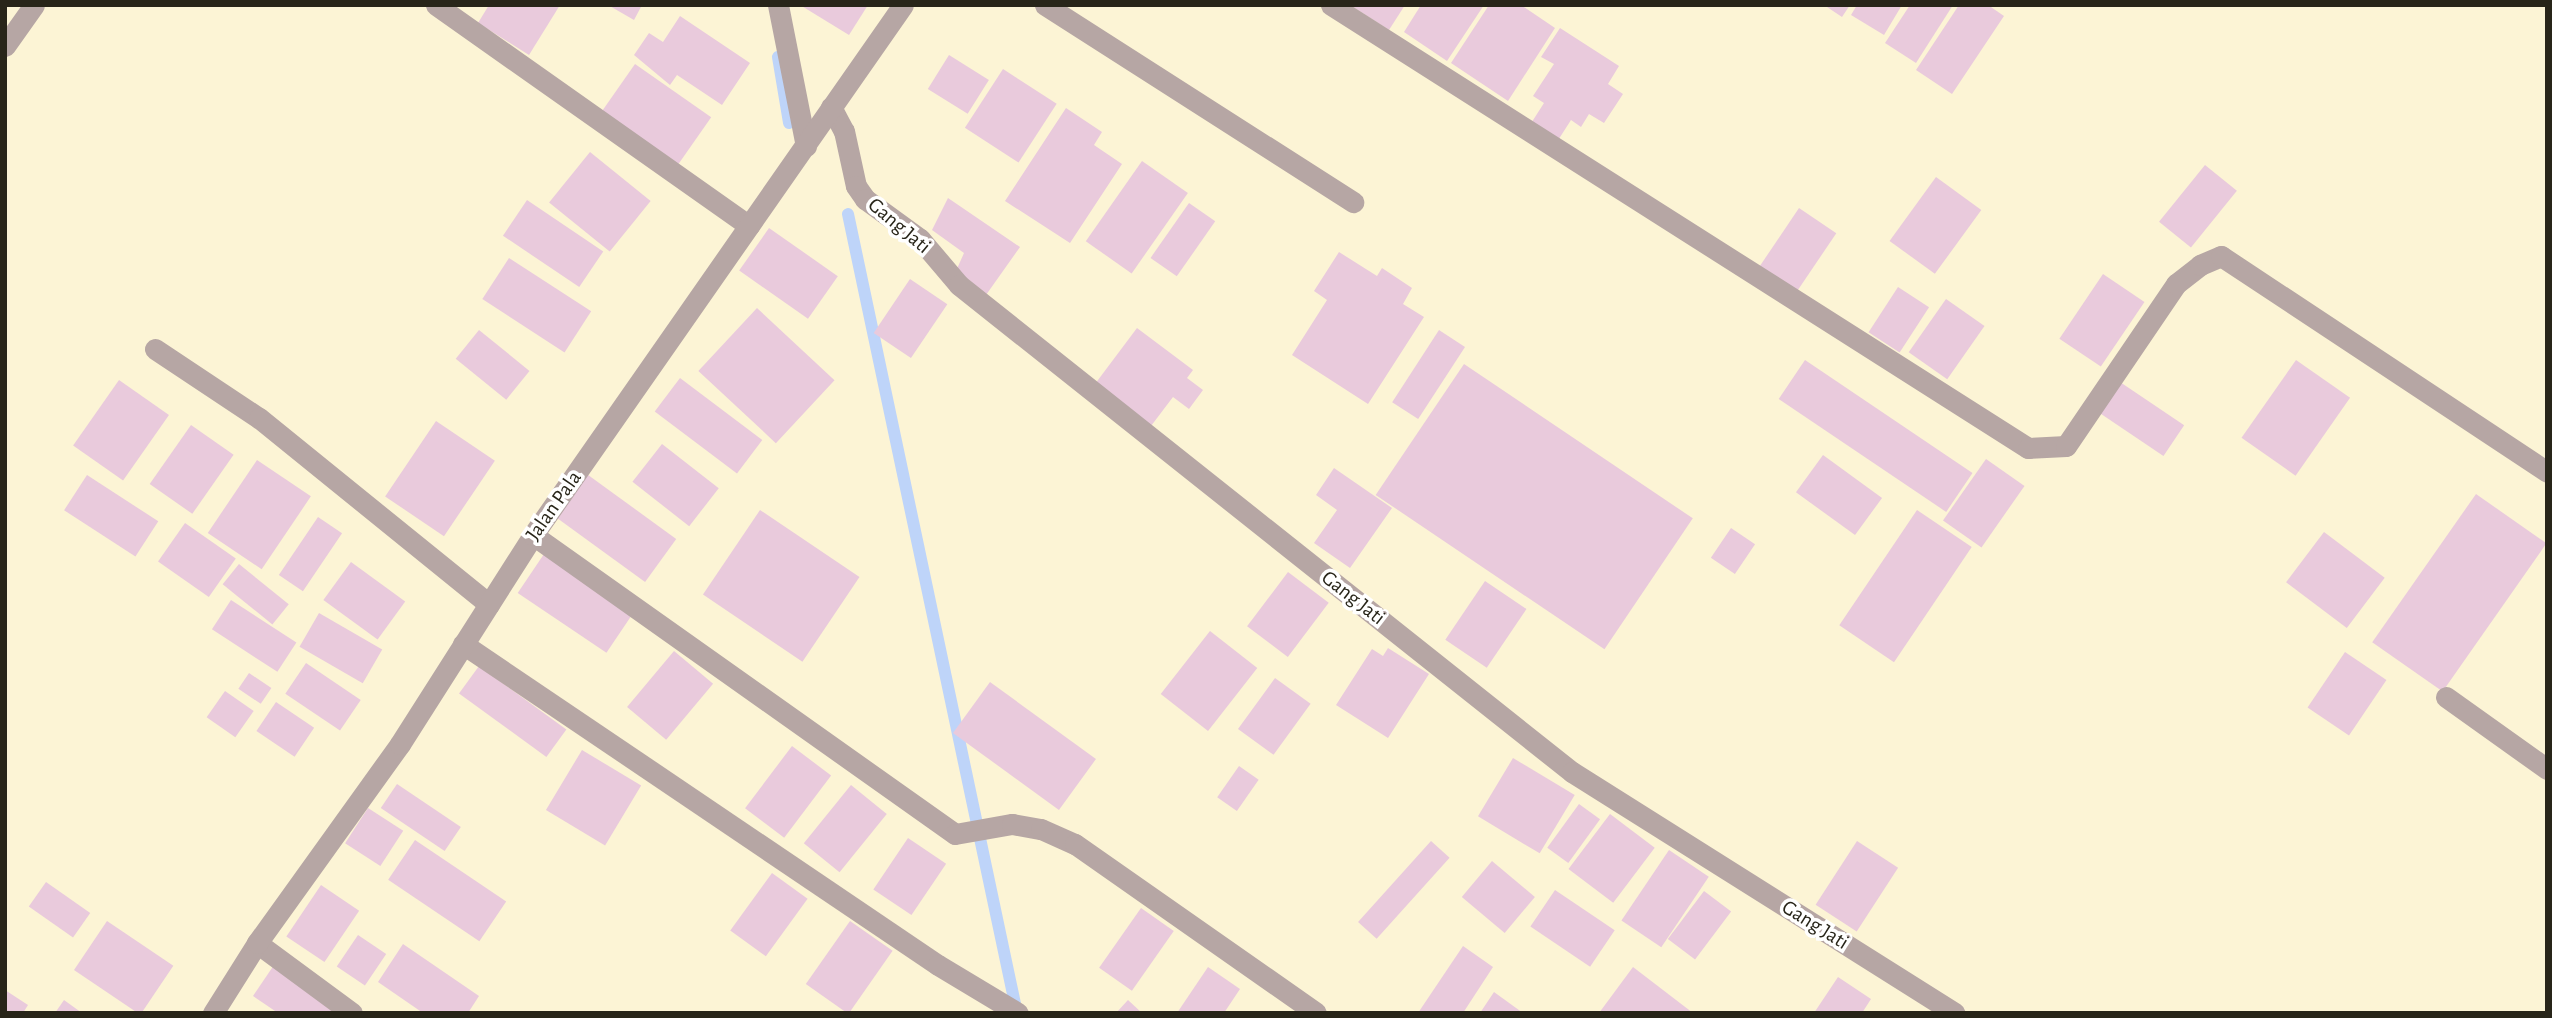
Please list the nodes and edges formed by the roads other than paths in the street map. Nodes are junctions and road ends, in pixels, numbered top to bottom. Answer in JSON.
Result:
{"nodes":[{"id":1,"x":34,"y":5,"type":"edge"},
{"id":2,"x":436,"y":5,"type":"edge"},
{"id":3,"x":778,"y":5,"type":"edge"},
{"id":4,"x":903,"y":5,"type":"edge"},
{"id":5,"x":1045,"y":5,"type":"edge"},
{"id":6,"x":1331,"y":5,"type":"edge"},
{"id":7,"x":5,"y":46,"type":"edge"},
{"id":8,"x":831,"y":107,"type":"junction"},
{"id":9,"x":806,"y":146,"type":"junction"},
{"id":10,"x":1353,"y":202,"type":"dead end"},
{"id":11,"x":749,"y":226,"type":"junction"},
{"id":12,"x":155,"y":349,"type":"dead end"},
{"id":13,"x":2547,"y":472,"type":"edge"},
{"id":14,"x":533,"y":535,"type":"junction"},
{"id":15,"x":489,"y":604,"type":"junction"},
{"id":16,"x":463,"y":644,"type":"junction"},
{"id":17,"x":2446,"y":697,"type":"dead end"},
{"id":18,"x":2547,"y":769,"type":"edge"},
{"id":19,"x":257,"y":943,"type":"junction"},
{"id":20,"x":213,"y":1013,"type":"edge"},
{"id":21,"x":352,"y":1013,"type":"edge"},
{"id":22,"x":1018,"y":1013,"type":"edge"},
{"id":23,"x":1316,"y":1013,"type":"edge"},
{"id":24,"x":1954,"y":1013,"type":"edge"}],
"edges":[{"from":1,"to":7,"type":"street"},
{"from":2,"to":11,"type":"street"},
{"from":3,"to":9,"type":"street"},
{"from":4,"to":8,"type":"street","name":"Jalan Pala"},
{"from":5,"to":10,"type":"street"},
{"from":6,"to":13,"type":"street"},
{"from":8,"to":9,"type":"street","name":"Jalan Pala"},
{"from":8,"to":24,"type":"street","name":"Gang Jati"},
{"from":9,"to":11,"type":"street","name":"Jalan Pala"},
{"from":11,"to":14,"type":"street","name":"Jalan Pala"},
{"from":12,"to":15,"type":"street"},
{"from":14,"to":15,"type":"street","name":"Jalan Pala"},
{"from":14,"to":23,"type":"street"},
{"from":15,"to":16,"type":"street","name":"Jalan Pala"},
{"from":16,"to":19,"type":"street","name":"Jalan Pala"},
{"from":16,"to":22,"type":"street"},
{"from":17,"to":18,"type":"street"},
{"from":19,"to":20,"type":"street","name":"Jalan Pala"},
{"from":19,"to":21,"type":"street"}]}
